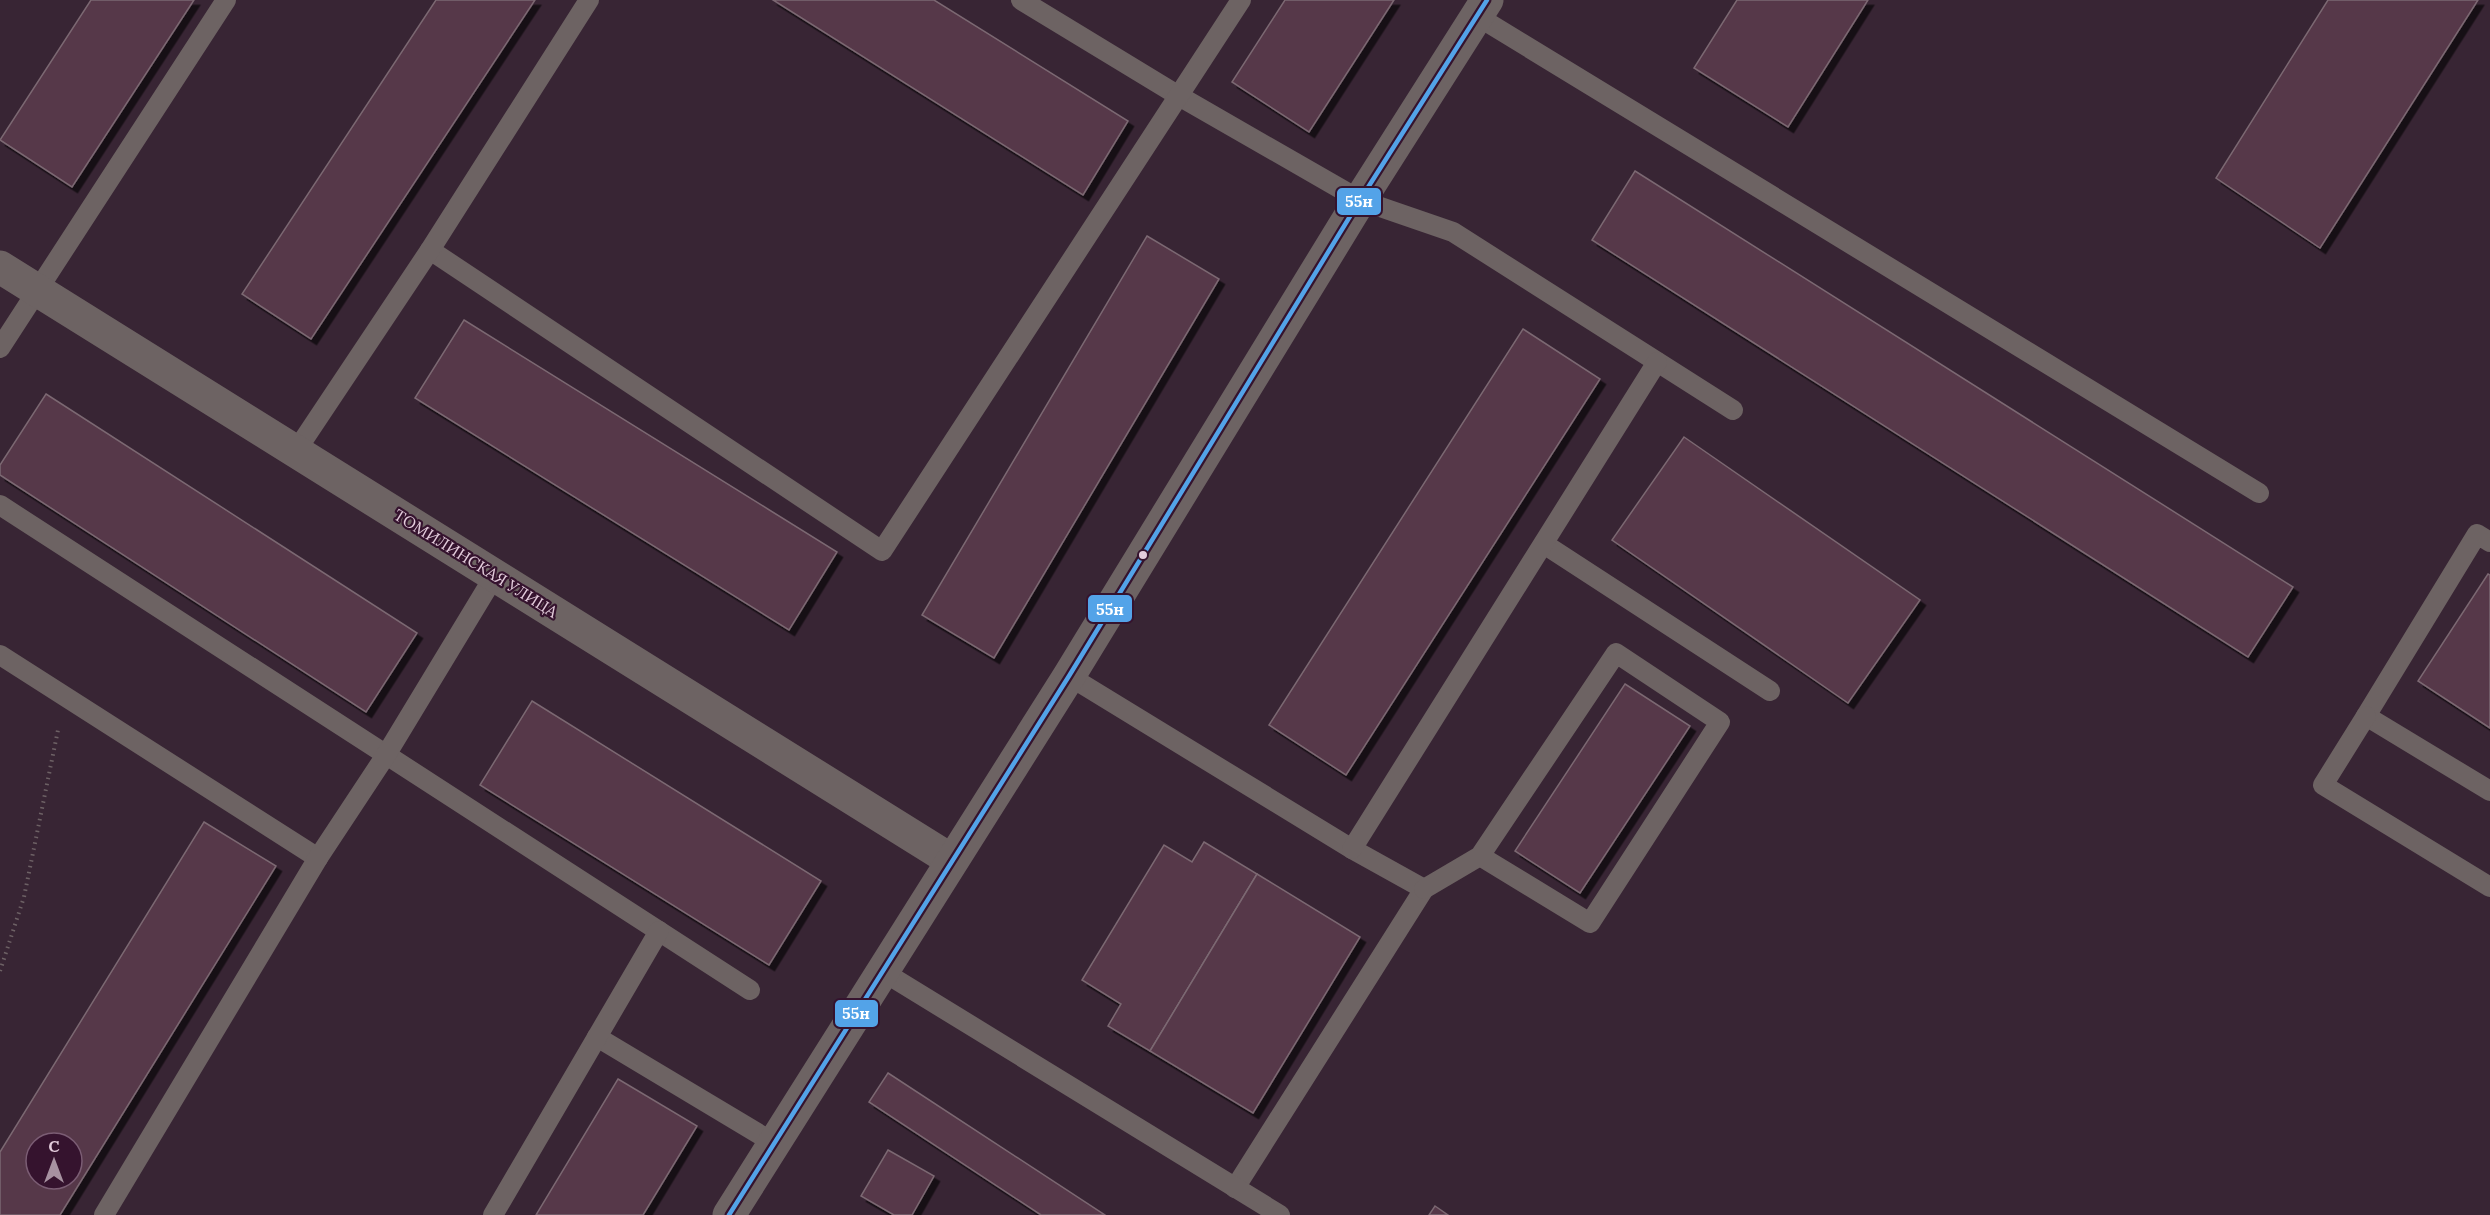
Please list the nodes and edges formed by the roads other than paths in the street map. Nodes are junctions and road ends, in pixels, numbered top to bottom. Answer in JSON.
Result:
{"nodes":[{"id":1,"x":226,"y":0,"type":"edge"},
{"id":2,"x":589,"y":0,"type":"edge"},
{"id":3,"x":1021,"y":0,"type":"edge"},
{"id":4,"x":1241,"y":0,"type":"edge"},
{"id":5,"x":1482,"y":8,"type":"edge"},
{"id":6,"x":1179,"y":96,"type":"junction"},
{"id":7,"x":1360,"y":200,"type":"junction"},
{"id":8,"x":430,"y":250,"type":"junction"},
{"id":9,"x":0,"y":267,"type":"edge"},
{"id":10,"x":37,"y":290,"type":"junction"},
{"id":11,"x":0,"y":348,"type":"edge"},
{"id":12,"x":1657,"y":362,"type":"junction"},
{"id":13,"x":1733,"y":410,"type":"dead end"},
{"id":14,"x":296,"y":451,"type":"junction"},
{"id":15,"x":2259,"y":493,"type":"dead end"},
{"id":16,"x":0,"y":505,"type":"edge"},
{"id":17,"x":2490,"y":542,"type":"edge"},
{"id":18,"x":1544,"y":544,"type":"junction"},
{"id":19,"x":495,"y":575,"type":"junction"},
{"id":20,"x":0,"y":655,"type":"edge"},
{"id":21,"x":1069,"y":676,"type":"junction"},
{"id":22,"x":1770,"y":691,"type":"dead end"},
{"id":23,"x":2366,"y":716,"type":"junction"},
{"id":24,"x":386,"y":754,"type":"junction"},
{"id":25,"x":2490,"y":791,"type":"edge"},
{"id":26,"x":1352,"y":849,"type":"junction"},
{"id":27,"x":1480,"y":856,"type":"junction"},
{"id":28,"x":318,"y":858,"type":"junction"},
{"id":29,"x":951,"y":860,"type":"junction"},
{"id":30,"x":2490,"y":887,"type":"edge"},
{"id":31,"x":1424,"y":889,"type":"junction"},
{"id":32,"x":659,"y":931,"type":"junction"},
{"id":33,"x":882,"y":971,"type":"junction"},
{"id":34,"x":750,"y":990,"type":"dead end"},
{"id":35,"x":597,"y":1037,"type":"junction"},
{"id":36,"x":774,"y":1143,"type":"junction"},
{"id":37,"x":1235,"y":1188,"type":"junction"},
{"id":38,"x":104,"y":1215,"type":"edge"},
{"id":39,"x":493,"y":1215,"type":"edge"},
{"id":40,"x":729,"y":1215,"type":"edge"},
{"id":41,"x":1280,"y":1215,"type":"edge"}],
"edges":[{"from":1,"to":10,"type":"lane"},
{"from":2,"to":8,"type":"lane"},
{"from":3,"to":6,"type":"lane"},
{"from":4,"to":6,"type":"lane"},
{"from":5,"to":7,"type":"street"},
{"from":5,"to":15,"type":"lane"},
{"from":6,"to":7,"type":"lane"},
{"from":6,"to":8,"type":"lane"},
{"from":7,"to":12,"type":"lane"},
{"from":7,"to":21,"type":"street"},
{"from":8,"to":14,"type":"lane"},
{"from":9,"to":10,"type":"street","name":"ТОМИЛИНСКАЯ УЛИЦА"},
{"from":10,"to":11,"type":"lane"},
{"from":10,"to":14,"type":"street","name":"ТОМИЛИНСКАЯ УЛИЦА"},
{"from":12,"to":13,"type":"lane"},
{"from":12,"to":18,"type":"lane"},
{"from":14,"to":19,"type":"street","name":"ТОМИЛИНСКАЯ УЛИЦА"},
{"from":16,"to":24,"type":"lane"},
{"from":17,"to":23,"type":"lane"},
{"from":18,"to":22,"type":"lane"},
{"from":18,"to":26,"type":"lane"},
{"from":19,"to":24,"type":"lane"},
{"from":19,"to":29,"type":"street","name":"ТОМИЛИНСКАЯ УЛИЦА"},
{"from":20,"to":28,"type":"lane"},
{"from":21,"to":26,"type":"lane"},
{"from":21,"to":29,"type":"street"},
{"from":23,"to":25,"type":"lane"},
{"from":23,"to":30,"type":"lane"},
{"from":24,"to":28,"type":"lane"},
{"from":24,"to":32,"type":"lane"},
{"from":26,"to":31,"type":"lane"},
{"from":27,"to":27,"type":"lane"},
{"from":27,"to":31,"type":"lane"},
{"from":28,"to":38,"type":"lane"},
{"from":29,"to":33,"type":"street"},
{"from":31,"to":37,"type":"lane"},
{"from":32,"to":34,"type":"lane"},
{"from":32,"to":35,"type":"lane"},
{"from":33,"to":36,"type":"street"},
{"from":33,"to":37,"type":"lane"},
{"from":35,"to":36,"type":"lane"},
{"from":35,"to":39,"type":"lane"},
{"from":36,"to":40,"type":"street"},
{"from":37,"to":41,"type":"lane"}]}
